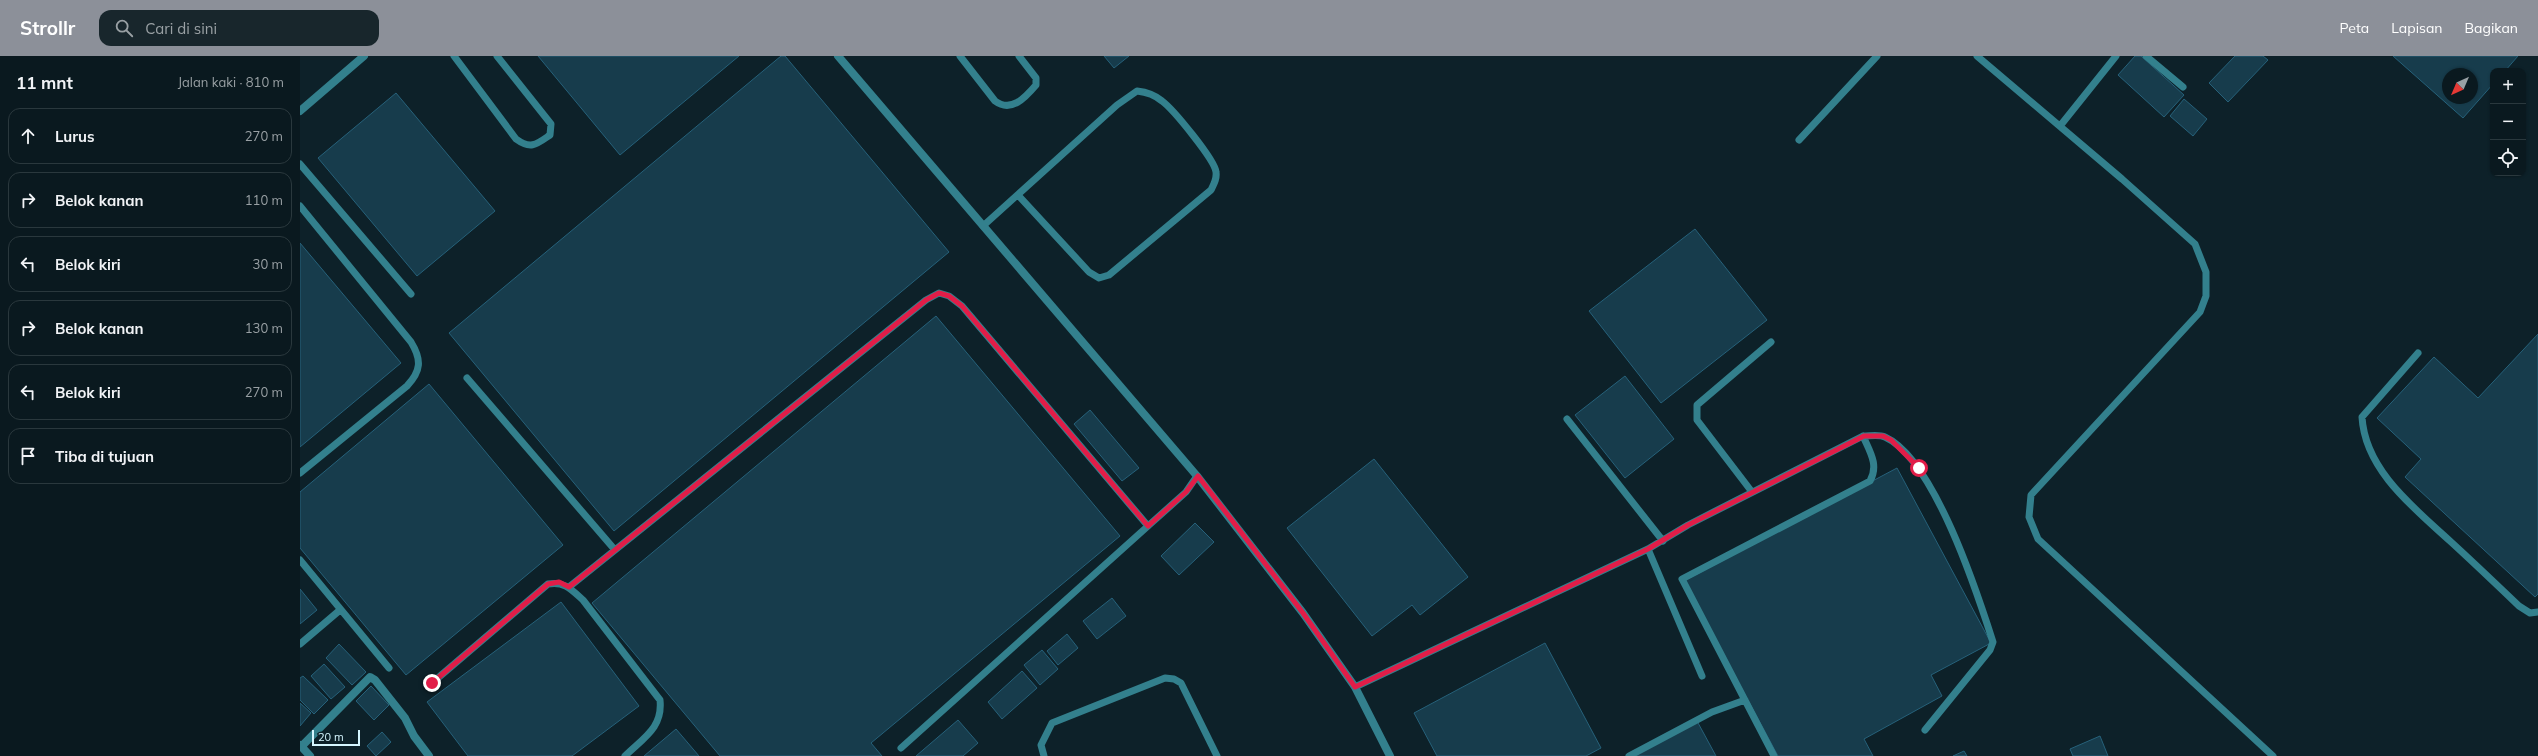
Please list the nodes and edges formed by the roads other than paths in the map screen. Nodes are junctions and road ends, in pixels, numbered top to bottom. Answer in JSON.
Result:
{"nodes":[{"id":1,"x":364,"y":56,"type":"edge"},
{"id":2,"x":454,"y":56,"type":"edge"},
{"id":3,"x":497,"y":56,"type":"edge"},
{"id":4,"x":838,"y":56,"type":"edge"},
{"id":5,"x":960,"y":56,"type":"edge"},
{"id":6,"x":1019,"y":56,"type":"edge"},
{"id":7,"x":1877,"y":56,"type":"edge"},
{"id":8,"x":1977,"y":56,"type":"edge"},
{"id":9,"x":2116,"y":56,"type":"edge"},
{"id":10,"x":2146,"y":56,"type":"edge"},
{"id":11,"x":2183,"y":86,"type":"dead end"},
{"id":12,"x":300,"y":111,"type":"edge"},
{"id":13,"x":2060,"y":126,"type":"junction"},
{"id":14,"x":1799,"y":140,"type":"dead end"},
{"id":15,"x":300,"y":164,"type":"edge"},
{"id":16,"x":1018,"y":195,"type":"junction"},
{"id":17,"x":300,"y":206,"type":"edge"},
{"id":18,"x":983,"y":226,"type":"junction"},
{"id":19,"x":411,"y":294,"type":"dead end"},
{"id":20,"x":1771,"y":342,"type":"dead end"},
{"id":21,"x":2418,"y":353,"type":"dead end"},
{"id":22,"x":468,"y":378,"type":"dead end"},
{"id":23,"x":1567,"y":419,"type":"dead end"},
{"id":24,"x":1864,"y":436,"type":"junction"},
{"id":25,"x":300,"y":473,"type":"edge"},
{"id":26,"x":1198,"y":476,"type":"junction"},
{"id":27,"x":1752,"y":492,"type":"junction"},
{"id":28,"x":1148,"y":526,"type":"junction"},
{"id":29,"x":1663,"y":541,"type":"junction"},
{"id":30,"x":1648,"y":549,"type":"junction"},
{"id":31,"x":614,"y":550,"type":"junction"},
{"id":32,"x":300,"y":560,"type":"edge"},
{"id":33,"x":569,"y":587,"type":"junction"},
{"id":34,"x":340,"y":610,"type":"junction"},
{"id":35,"x":2538,"y":612,"type":"edge"},
{"id":36,"x":300,"y":644,"type":"edge"},
{"id":37,"x":389,"y":668,"type":"dead end"},
{"id":38,"x":1702,"y":676,"type":"dead end"},
{"id":39,"x":432,"y":683,"type":"dead end"},
{"id":40,"x":1355,"y":687,"type":"junction"},
{"id":41,"x":1745,"y":700,"type":"junction"},
{"id":42,"x":1925,"y":730,"type":"dead end"},
{"id":43,"x":301,"y":746,"type":"edge"},
{"id":44,"x":901,"y":748,"type":"dead end"},
{"id":45,"x":310,"y":756,"type":"edge"},
{"id":46,"x":429,"y":756,"type":"edge"},
{"id":47,"x":625,"y":756,"type":"edge"},
{"id":48,"x":1044,"y":756,"type":"edge"},
{"id":49,"x":1217,"y":756,"type":"edge"},
{"id":50,"x":1390,"y":756,"type":"edge"},
{"id":51,"x":1629,"y":756,"type":"edge"},
{"id":52,"x":1774,"y":756,"type":"edge"},
{"id":53,"x":2273,"y":756,"type":"edge"}],
"edges":[{"from":1,"to":12,"type":"street"},
{"from":2,"to":3,"type":"lane"},
{"from":4,"to":18,"type":"street"},
{"from":5,"to":6,"type":"lane"},
{"from":7,"to":14,"type":"lane"},
{"from":8,"to":13,"type":"lane"},
{"from":9,"to":13,"type":"lane"},
{"from":10,"to":11,"type":"lane"},
{"from":13,"to":53,"type":"lane"},
{"from":15,"to":19,"type":"lane"},
{"from":16,"to":16,"type":"lane"},
{"from":16,"to":18,"type":"lane"},
{"from":17,"to":25,"type":"lane"},
{"from":18,"to":26,"type":"street"},
{"from":20,"to":27,"type":"lane"},
{"from":21,"to":35,"type":"lane"},
{"from":22,"to":31,"type":"lane"},
{"from":23,"to":29,"type":"lane"},
{"from":24,"to":27,"type":"lane"},
{"from":24,"to":41,"type":"lane"},
{"from":24,"to":42,"type":"lane"},
{"from":26,"to":28,"type":"lane"},
{"from":26,"to":40,"type":"street"},
{"from":27,"to":29,"type":"lane"},
{"from":28,"to":31,"type":"lane"},
{"from":28,"to":44,"type":"lane"},
{"from":29,"to":30,"type":"lane"},
{"from":30,"to":38,"type":"lane"},
{"from":30,"to":40,"type":"lane"},
{"from":31,"to":33,"type":"lane"},
{"from":32,"to":34,"type":"lane"},
{"from":33,"to":39,"type":"lane"},
{"from":33,"to":47,"type":"lane"},
{"from":34,"to":36,"type":"lane"},
{"from":34,"to":37,"type":"lane"},
{"from":40,"to":50,"type":"street"},
{"from":41,"to":51,"type":"lane"},
{"from":41,"to":52,"type":"lane"},
{"from":43,"to":45,"type":"street"},
{"from":43,"to":46,"type":"street"},
{"from":48,"to":49,"type":"lane"}]}
